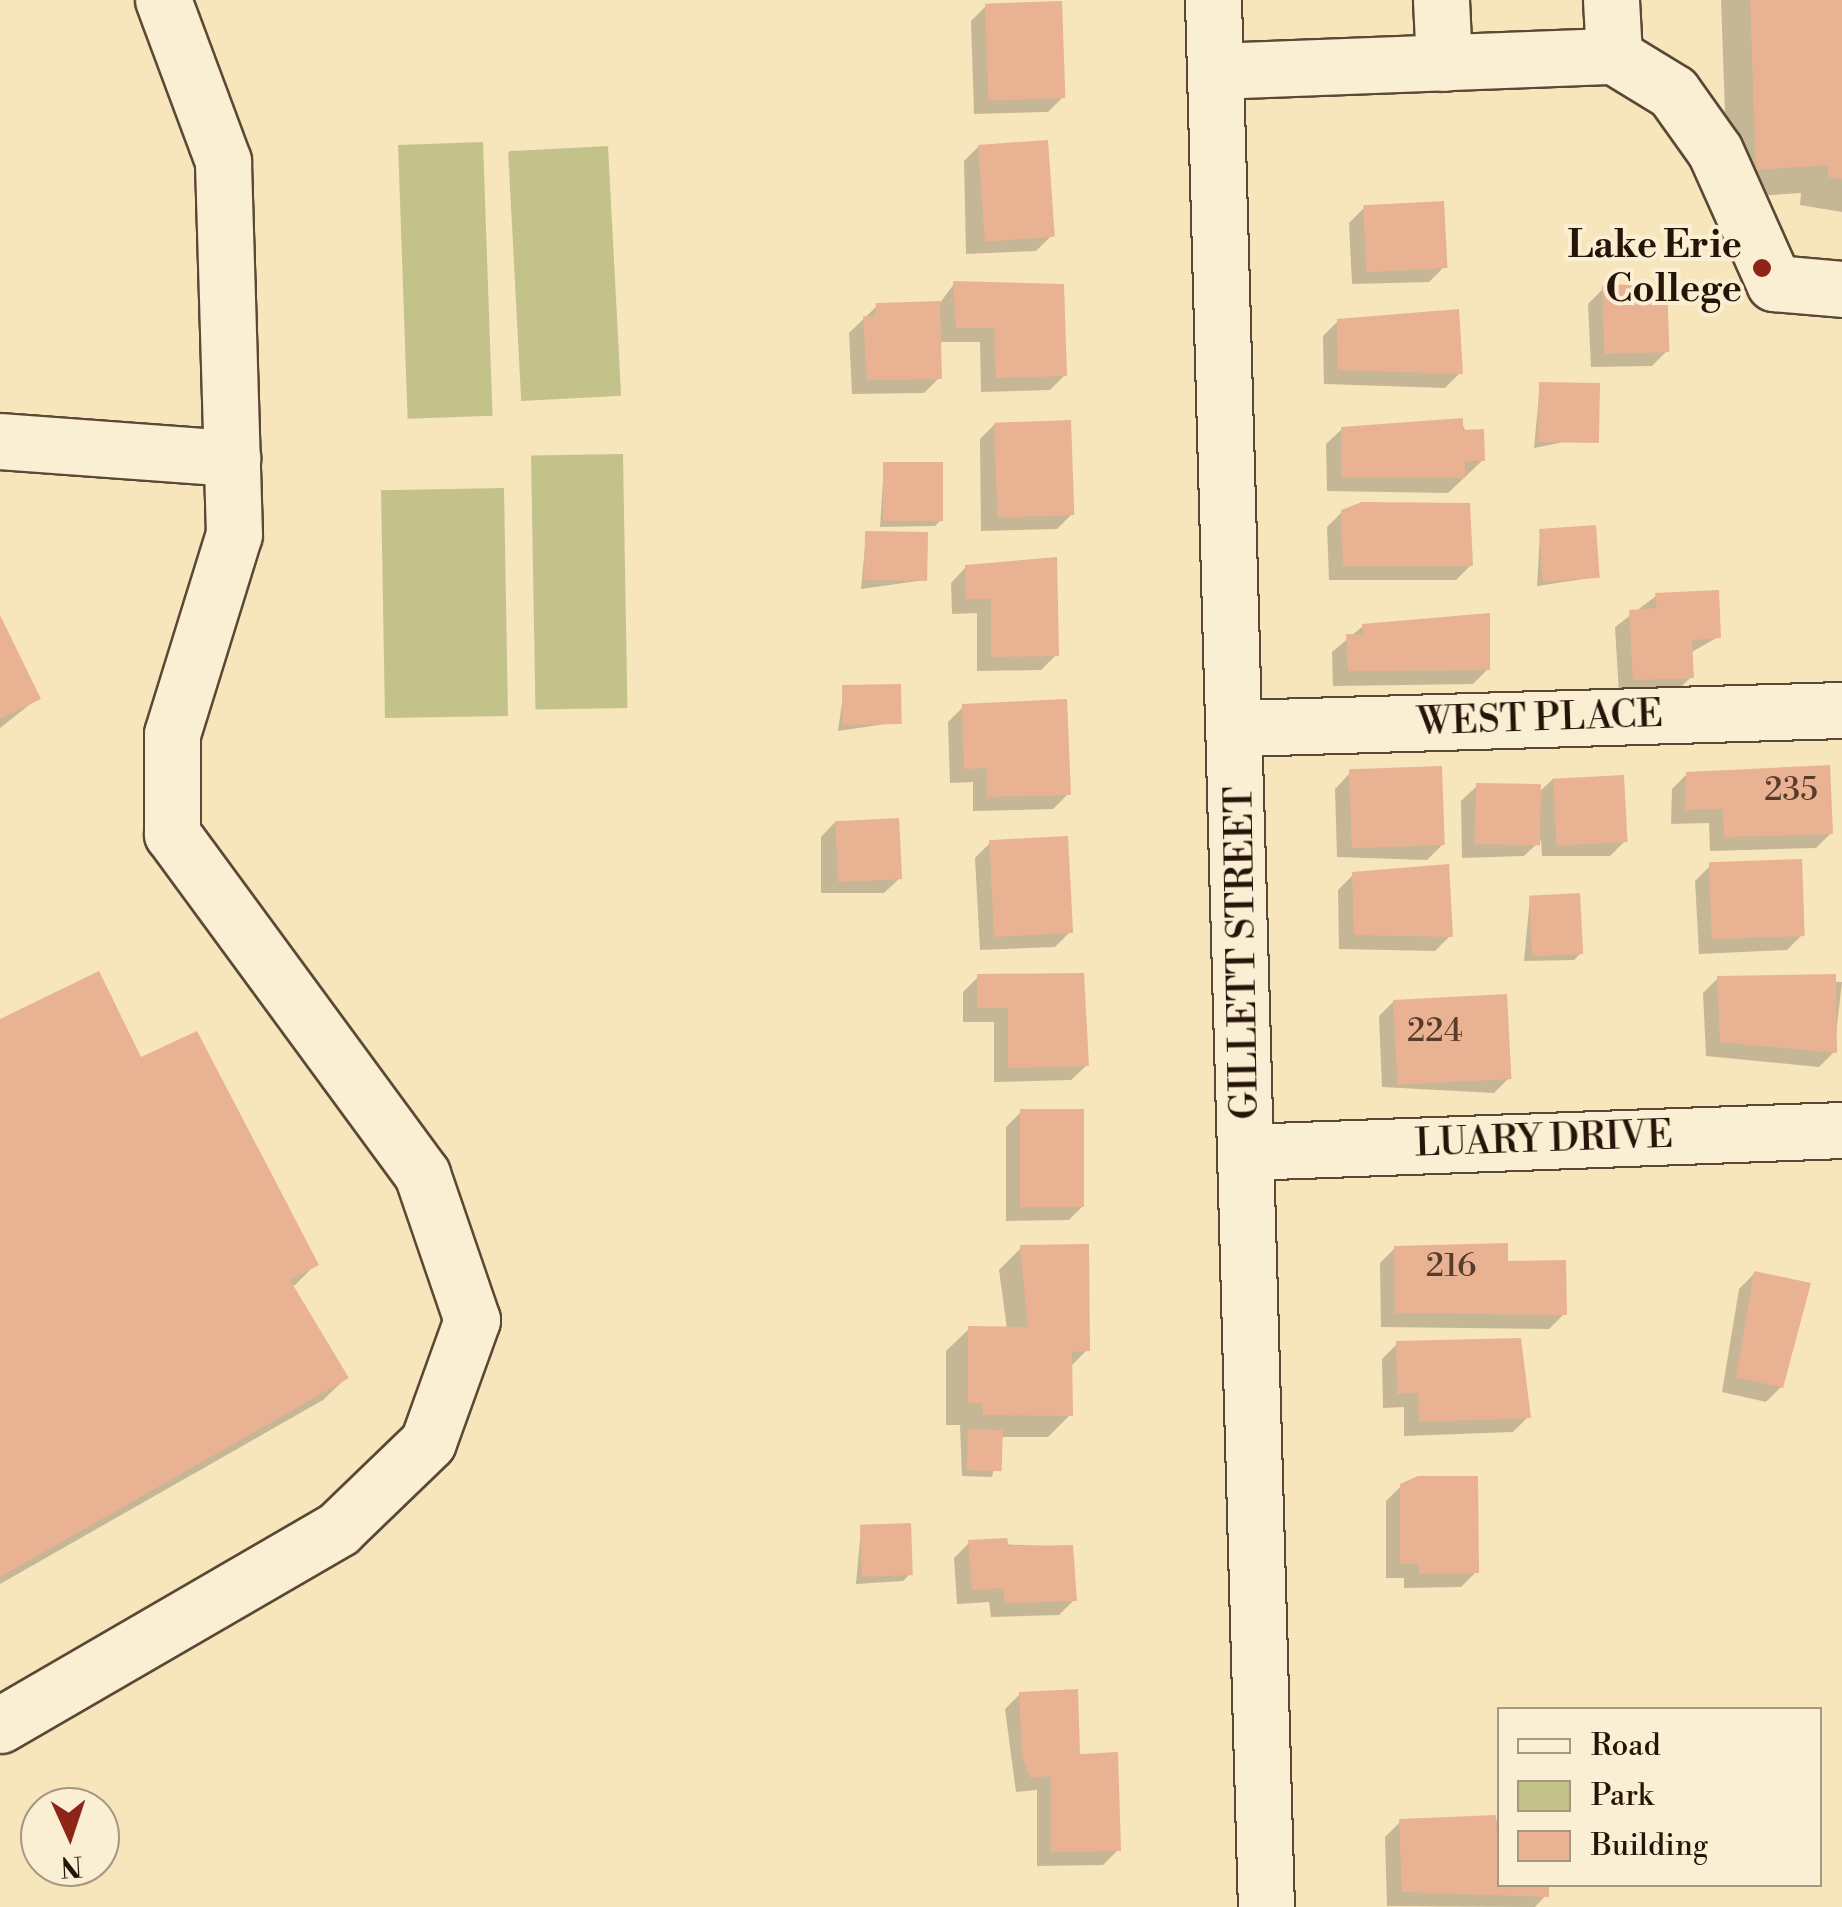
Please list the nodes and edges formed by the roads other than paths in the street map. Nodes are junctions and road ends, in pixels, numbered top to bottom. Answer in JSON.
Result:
{"nodes":[{"id":1,"x":163,"y":0,"type":"edge"},
{"id":2,"x":1213,"y":0,"type":"edge"},
{"id":3,"x":1442,"y":0,"type":"edge"},
{"id":4,"x":1611,"y":0,"type":"edge"},
{"id":5,"x":1614,"y":56,"type":"junction"},
{"id":6,"x":1444,"y":63,"type":"junction"},
{"id":7,"x":1216,"y":71,"type":"junction"},
{"id":8,"x":1842,"y":289,"type":"edge"},
{"id":9,"x":0,"y":441,"type":"edge"},
{"id":10,"x":232,"y":458,"type":"junction"},
{"id":11,"x":1842,"y":710,"type":"edge"},
{"id":12,"x":1238,"y":728,"type":"junction"},
{"id":13,"x":1842,"y":1130,"type":"edge"},
{"id":14,"x":1246,"y":1152,"type":"junction"},
{"id":15,"x":0,"y":1726,"type":"edge"},
{"id":16,"x":1266,"y":1907,"type":"edge"}],
"edges":[{"from":1,"to":10,"type":"street"},
{"from":2,"to":7,"type":"street","name":"GILLETT STREET"},
{"from":3,"to":6,"type":"street"},
{"from":4,"to":5,"type":"street"},
{"from":5,"to":6,"type":"street"},
{"from":5,"to":8,"type":"street"},
{"from":6,"to":7,"type":"street"},
{"from":7,"to":12,"type":"street","name":"GILLETT STREET"},
{"from":9,"to":10,"type":"street"},
{"from":10,"to":15,"type":"street"},
{"from":11,"to":12,"type":"street","name":"WEST PLACE"},
{"from":12,"to":14,"type":"street","name":"GILLETT STREET"},
{"from":13,"to":14,"type":"street","name":"LUARY DRIVE"},
{"from":14,"to":16,"type":"street","name":"GILLETT STREET"}]}
